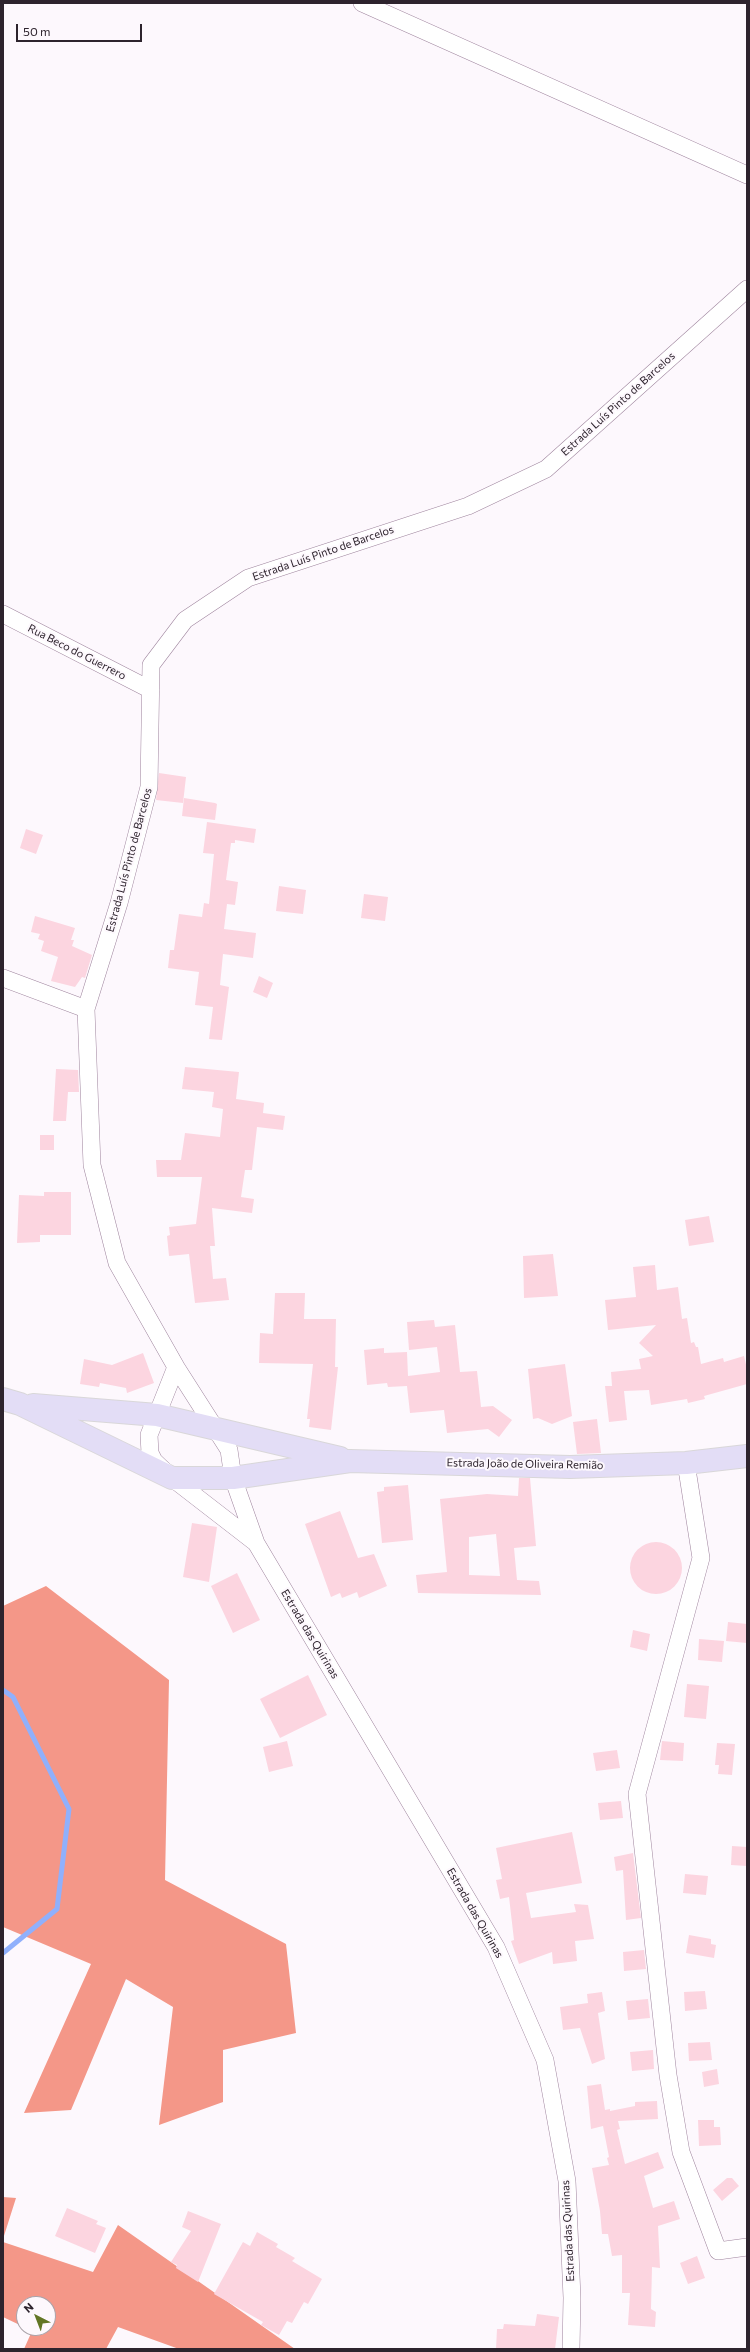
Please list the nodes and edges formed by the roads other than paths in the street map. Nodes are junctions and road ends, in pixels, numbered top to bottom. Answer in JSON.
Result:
{"nodes":[{"id":1,"x":362,"y":3,"type":"edge"},
{"id":2,"x":747,"y":175,"type":"edge"},
{"id":3,"x":747,"y":289,"type":"edge"},
{"id":4,"x":3,"y":614,"type":"edge"},
{"id":5,"x":151,"y":690,"type":"junction"},
{"id":6,"x":3,"y":978,"type":"edge"},
{"id":7,"x":86,"y":1009,"type":"junction"},
{"id":8,"x":176,"y":1367,"type":"junction"},
{"id":9,"x":12,"y":1402,"type":"edge"},
{"id":10,"x":157,"y":1416,"type":"junction"},
{"id":11,"x":216,"y":1428,"type":"junction"},
{"id":12,"x":747,"y":1456,"type":"edge"},
{"id":13,"x":350,"y":1461,"type":"junction"},
{"id":14,"x":686,"y":1463,"type":"junction"},
{"id":15,"x":172,"y":1478,"type":"junction"},
{"id":16,"x":233,"y":1478,"type":"junction"},
{"id":17,"x":256,"y":1543,"type":"junction"},
{"id":18,"x":747,"y":2247,"type":"edge"},
{"id":19,"x":571,"y":2349,"type":"edge"}],
"edges":[{"from":1,"to":2,"type":"street"},
{"from":3,"to":5,"type":"street","name":"Estrada Luís Pinto de Barcelos"},
{"from":4,"to":5,"type":"street","name":"Rua Beco do Guerrero"},
{"from":5,"to":7,"type":"street","name":"Estrada Luís Pinto de Barcelos"},
{"from":6,"to":7,"type":"street"},
{"from":7,"to":8,"type":"street","name":"Estrada Luís Pinto de Barcelos"},
{"from":8,"to":10,"type":"street"},
{"from":8,"to":11,"type":"street","name":"Estrada Luís Pinto de Barcelos"},
{"from":9,"to":10,"type":"main road","name":"Estrada João de Oliveira Remião"},
{"from":9,"to":15,"type":"main road","name":"Estrada João de Oliveira Remião"},
{"from":10,"to":11,"type":"main road","name":"Estrada João de Oliveira Remião"},
{"from":10,"to":15,"type":"street","name":"Estrada das Quirinas"},
{"from":11,"to":13,"type":"main road","name":"Estrada João de Oliveira Remião"},
{"from":11,"to":16,"type":"street","name":"Estrada Luís Pinto de Barcelos"},
{"from":12,"to":14,"type":"main road","name":"Estrada João de Oliveira Remião"},
{"from":13,"to":14,"type":"main road","name":"Estrada João de Oliveira Remião"},
{"from":13,"to":16,"type":"main road","name":"Estrada João de Oliveira Remião"},
{"from":14,"to":18,"type":"street"},
{"from":15,"to":16,"type":"main road","name":"Estrada João de Oliveira Remião"},
{"from":15,"to":17,"type":"street","name":"Estrada das Quirinas"},
{"from":16,"to":17,"type":"street","name":"Estrada das Quirinas"},
{"from":17,"to":19,"type":"street","name":"Estrada das Quirinas"}]}
